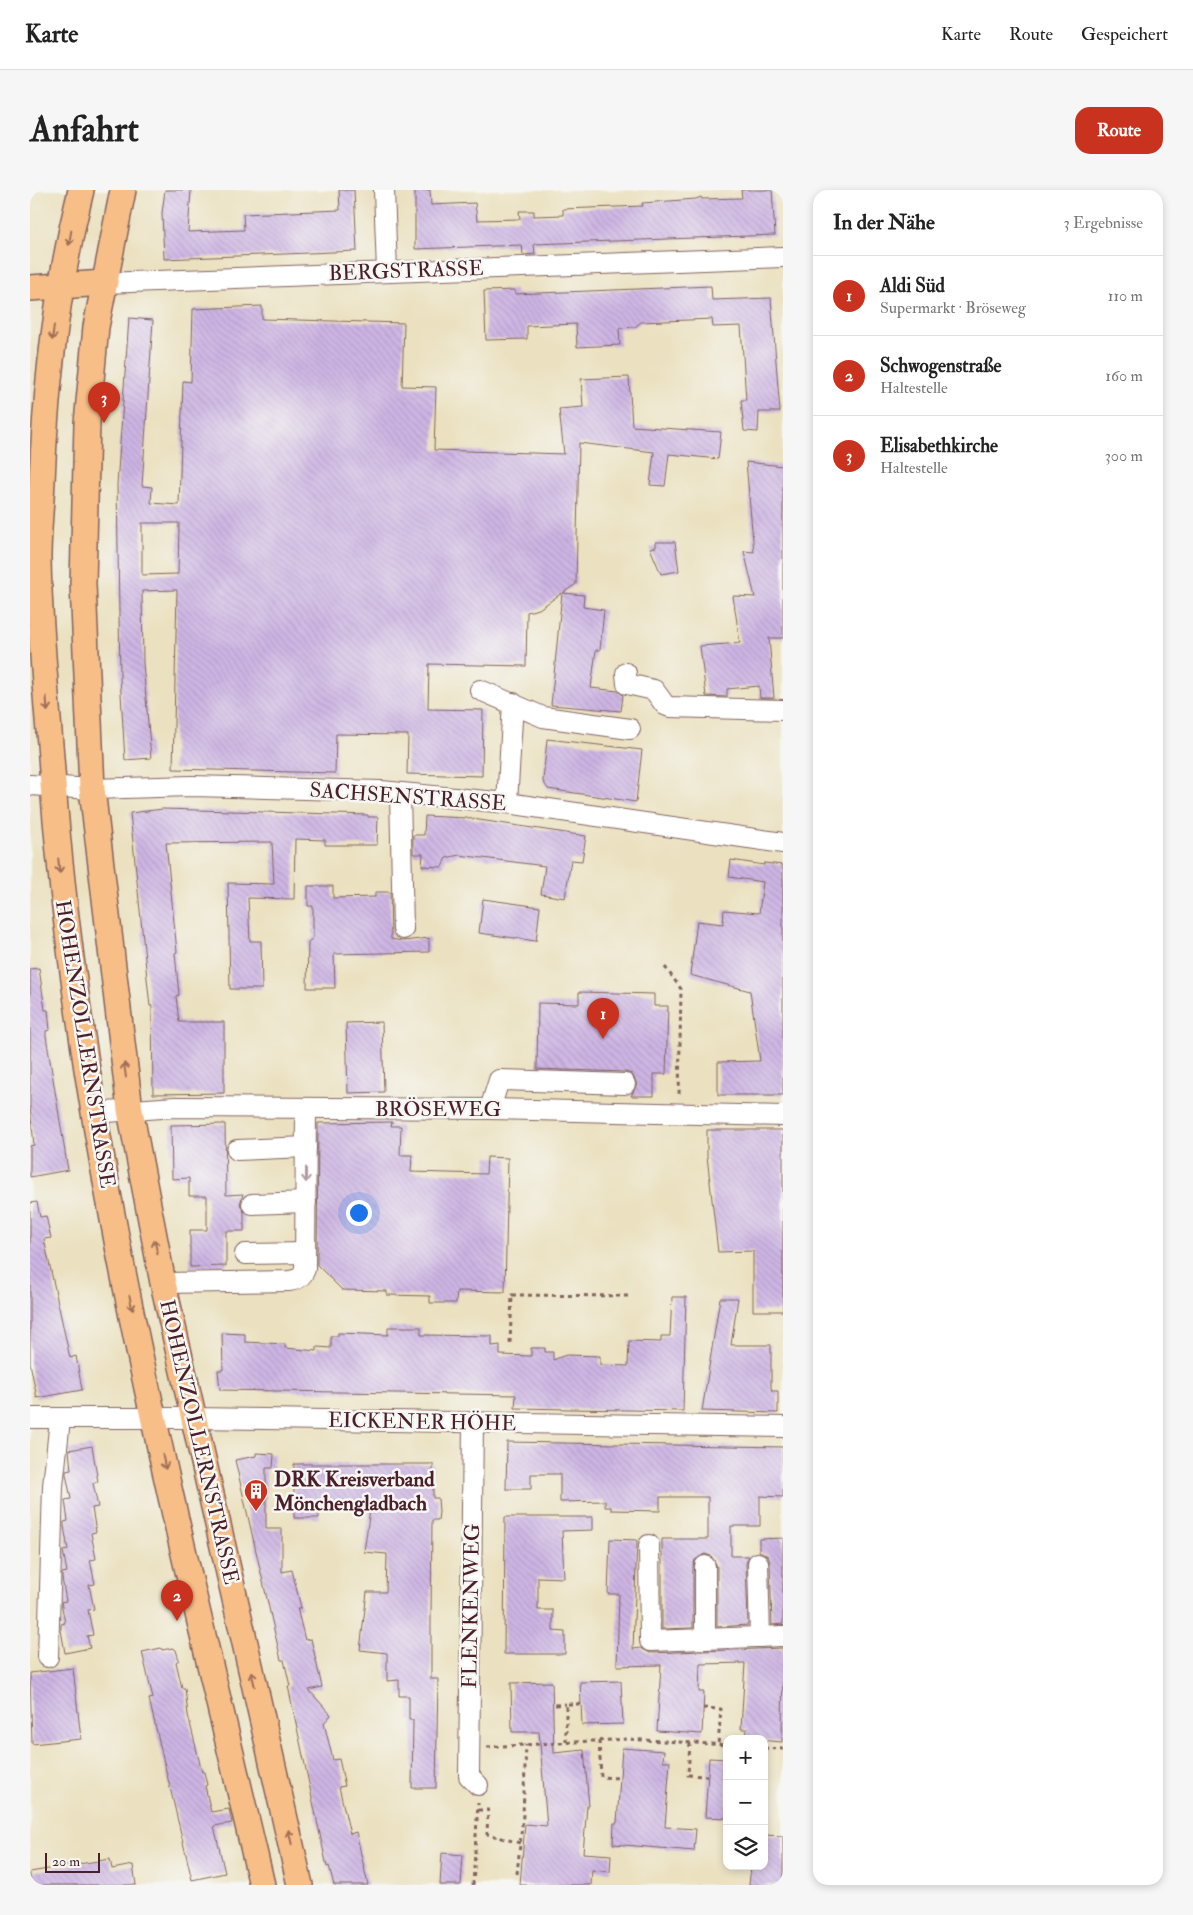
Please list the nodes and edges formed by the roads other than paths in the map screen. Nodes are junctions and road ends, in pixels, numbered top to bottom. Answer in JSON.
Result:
{"nodes":[{"id":1,"x":81,"y":190,"type":"edge"},
{"id":2,"x":124,"y":190,"type":"edge"},
{"id":3,"x":384,"y":190,"type":"edge"},
{"id":4,"x":783,"y":257,"type":"edge"},
{"id":5,"x":387,"y":271,"type":"junction"},
{"id":6,"x":104,"y":283,"type":"junction"},
{"id":7,"x":62,"y":286,"type":"junction"},
{"id":8,"x":30,"y":288,"type":"edge"},
{"id":9,"x":626,"y":673,"type":"dead end"},
{"id":10,"x":480,"y":690,"type":"dead end"},
{"id":11,"x":514,"y":703,"type":"junction"},
{"id":12,"x":783,"y":710,"type":"edge"},
{"id":13,"x":630,"y":729,"type":"dead end"},
{"id":14,"x":41,"y":785,"type":"edge"},
{"id":15,"x":92,"y":789,"type":"junction"},
{"id":16,"x":400,"y":793,"type":"junction"},
{"id":17,"x":507,"y":803,"type":"junction"},
{"id":18,"x":783,"y":843,"type":"edge"},
{"id":19,"x":403,"y":929,"type":"dead end"},
{"id":20,"x":625,"y":1084,"type":"dead end"},
{"id":21,"x":306,"y":1108,"type":"junction"},
{"id":22,"x":490,"y":1108,"type":"junction"},
{"id":23,"x":130,"y":1110,"type":"junction"},
{"id":24,"x":93,"y":1113,"type":"junction"},
{"id":25,"x":783,"y":1116,"type":"edge"},
{"id":26,"x":306,"y":1148,"type":"junction"},
{"id":27,"x":237,"y":1150,"type":"dead end"},
{"id":28,"x":306,"y":1202,"type":"junction"},
{"id":29,"x":252,"y":1204,"type":"dead end"},
{"id":30,"x":305,"y":1253,"type":"junction"},
{"id":31,"x":245,"y":1254,"type":"dead end"},
{"id":32,"x":162,"y":1283,"type":"junction"},
{"id":33,"x":30,"y":1418,"type":"edge"},
{"id":34,"x":194,"y":1418,"type":"junction"},
{"id":35,"x":60,"y":1419,"type":"junction"},
{"id":36,"x":155,"y":1420,"type":"junction"},
{"id":37,"x":472,"y":1423,"type":"junction"},
{"id":38,"x":783,"y":1427,"type":"edge"},
{"id":39,"x":649,"y":1545,"type":"dead end"},
{"id":40,"x":758,"y":1563,"type":"dead end"},
{"id":41,"x":705,"y":1566,"type":"dead end"},
{"id":42,"x":783,"y":1636,"type":"edge"},
{"id":43,"x":760,"y":1637,"type":"junction"},
{"id":44,"x":705,"y":1639,"type":"junction"},
{"id":45,"x":48,"y":1656,"type":"dead end"},
{"id":46,"x":478,"y":1785,"type":"road end"},
{"id":47,"x":262,"y":1885,"type":"edge"},
{"id":48,"x":300,"y":1885,"type":"edge"}],
"edges":[{"from":1,"to":7,"type":"main road","name":"HOHENZOLLERNSTRASSE","one_way":true},
{"from":2,"to":6,"type":"main road","name":"HOHENZOLLERNSTRASSE"},
{"from":3,"to":5,"type":"street"},
{"from":4,"to":5,"type":"street","name":"BERGSTRASSE"},
{"from":5,"to":6,"type":"street","name":"BERGSTRASSE"},
{"from":6,"to":7,"type":"main road","name":"BERGSTRASSE"},
{"from":6,"to":15,"type":"main road","name":"HOHENZOLLERNSTRASSE"},
{"from":7,"to":8,"type":"main road","name":"BERGSTRASSE"},
{"from":7,"to":14,"type":"main road","name":"HOHENZOLLERNSTRASSE","one_way":true},
{"from":9,"to":12,"type":"street"},
{"from":10,"to":11,"type":"street"},
{"from":11,"to":13,"type":"street"},
{"from":11,"to":17,"type":"street"},
{"from":14,"to":15,"type":"street","name":"SACHSENSTRASSE"},
{"from":14,"to":24,"type":"main road","name":"HOHENZOLLERNSTRASSE","one_way":true},
{"from":15,"to":16,"type":"street","name":"SACHSENSTRASSE"},
{"from":23,"to":15,"type":"main road","name":"HOHENZOLLERNSTRASSE","one_way":true},
{"from":16,"to":17,"type":"street","name":"SACHSENSTRASSE"},
{"from":16,"to":19,"type":"street"},
{"from":17,"to":18,"type":"street","name":"SACHSENSTRASSE"},
{"from":20,"to":22,"type":"street"},
{"from":21,"to":22,"type":"street","name":"BRÖSEWEG"},
{"from":21,"to":23,"type":"street","name":"BRÖSEWEG"},
{"from":21,"to":26,"type":"street"},
{"from":22,"to":25,"type":"street","name":"BRÖSEWEG"},
{"from":23,"to":24,"type":"street","name":"BRÖSEWEG"},
{"from":32,"to":23,"type":"main road","name":"HOHENZOLLERNSTRASSE","one_way":true},
{"from":24,"to":36,"type":"main road","name":"HOHENZOLLERNSTRASSE","one_way":true},
{"from":26,"to":27,"type":"street"},
{"from":26,"to":28,"type":"street","one_way":true},
{"from":28,"to":29,"type":"street"},
{"from":28,"to":30,"type":"street"},
{"from":30,"to":31,"type":"street"},
{"from":30,"to":32,"type":"street"},
{"from":32,"to":34,"type":"main road","name":"HOHENZOLLERNSTRASSE"},
{"from":33,"to":35,"type":"street","name":"EICKENER HÖHE"},
{"from":34,"to":36,"type":"street","name":"EICKENER HÖHE"},
{"from":34,"to":37,"type":"street","name":"EICKENER HÖHE"},
{"from":48,"to":34,"type":"main road","name":"HOHENZOLLERNSTRASSE","one_way":true},
{"from":35,"to":36,"type":"street","name":"EICKENER HÖHE"},
{"from":35,"to":45,"type":"street"},
{"from":36,"to":47,"type":"main road","name":"HOHENZOLLERNSTRASSE","one_way":true},
{"from":37,"to":38,"type":"street","name":"EICKENER HÖHE"},
{"from":37,"to":46,"type":"street","name":"FLENKENWEG"},
{"from":39,"to":44,"type":"street"},
{"from":40,"to":43,"type":"street"},
{"from":41,"to":44,"type":"street"},
{"from":42,"to":43,"type":"street"},
{"from":43,"to":44,"type":"street"}]}
